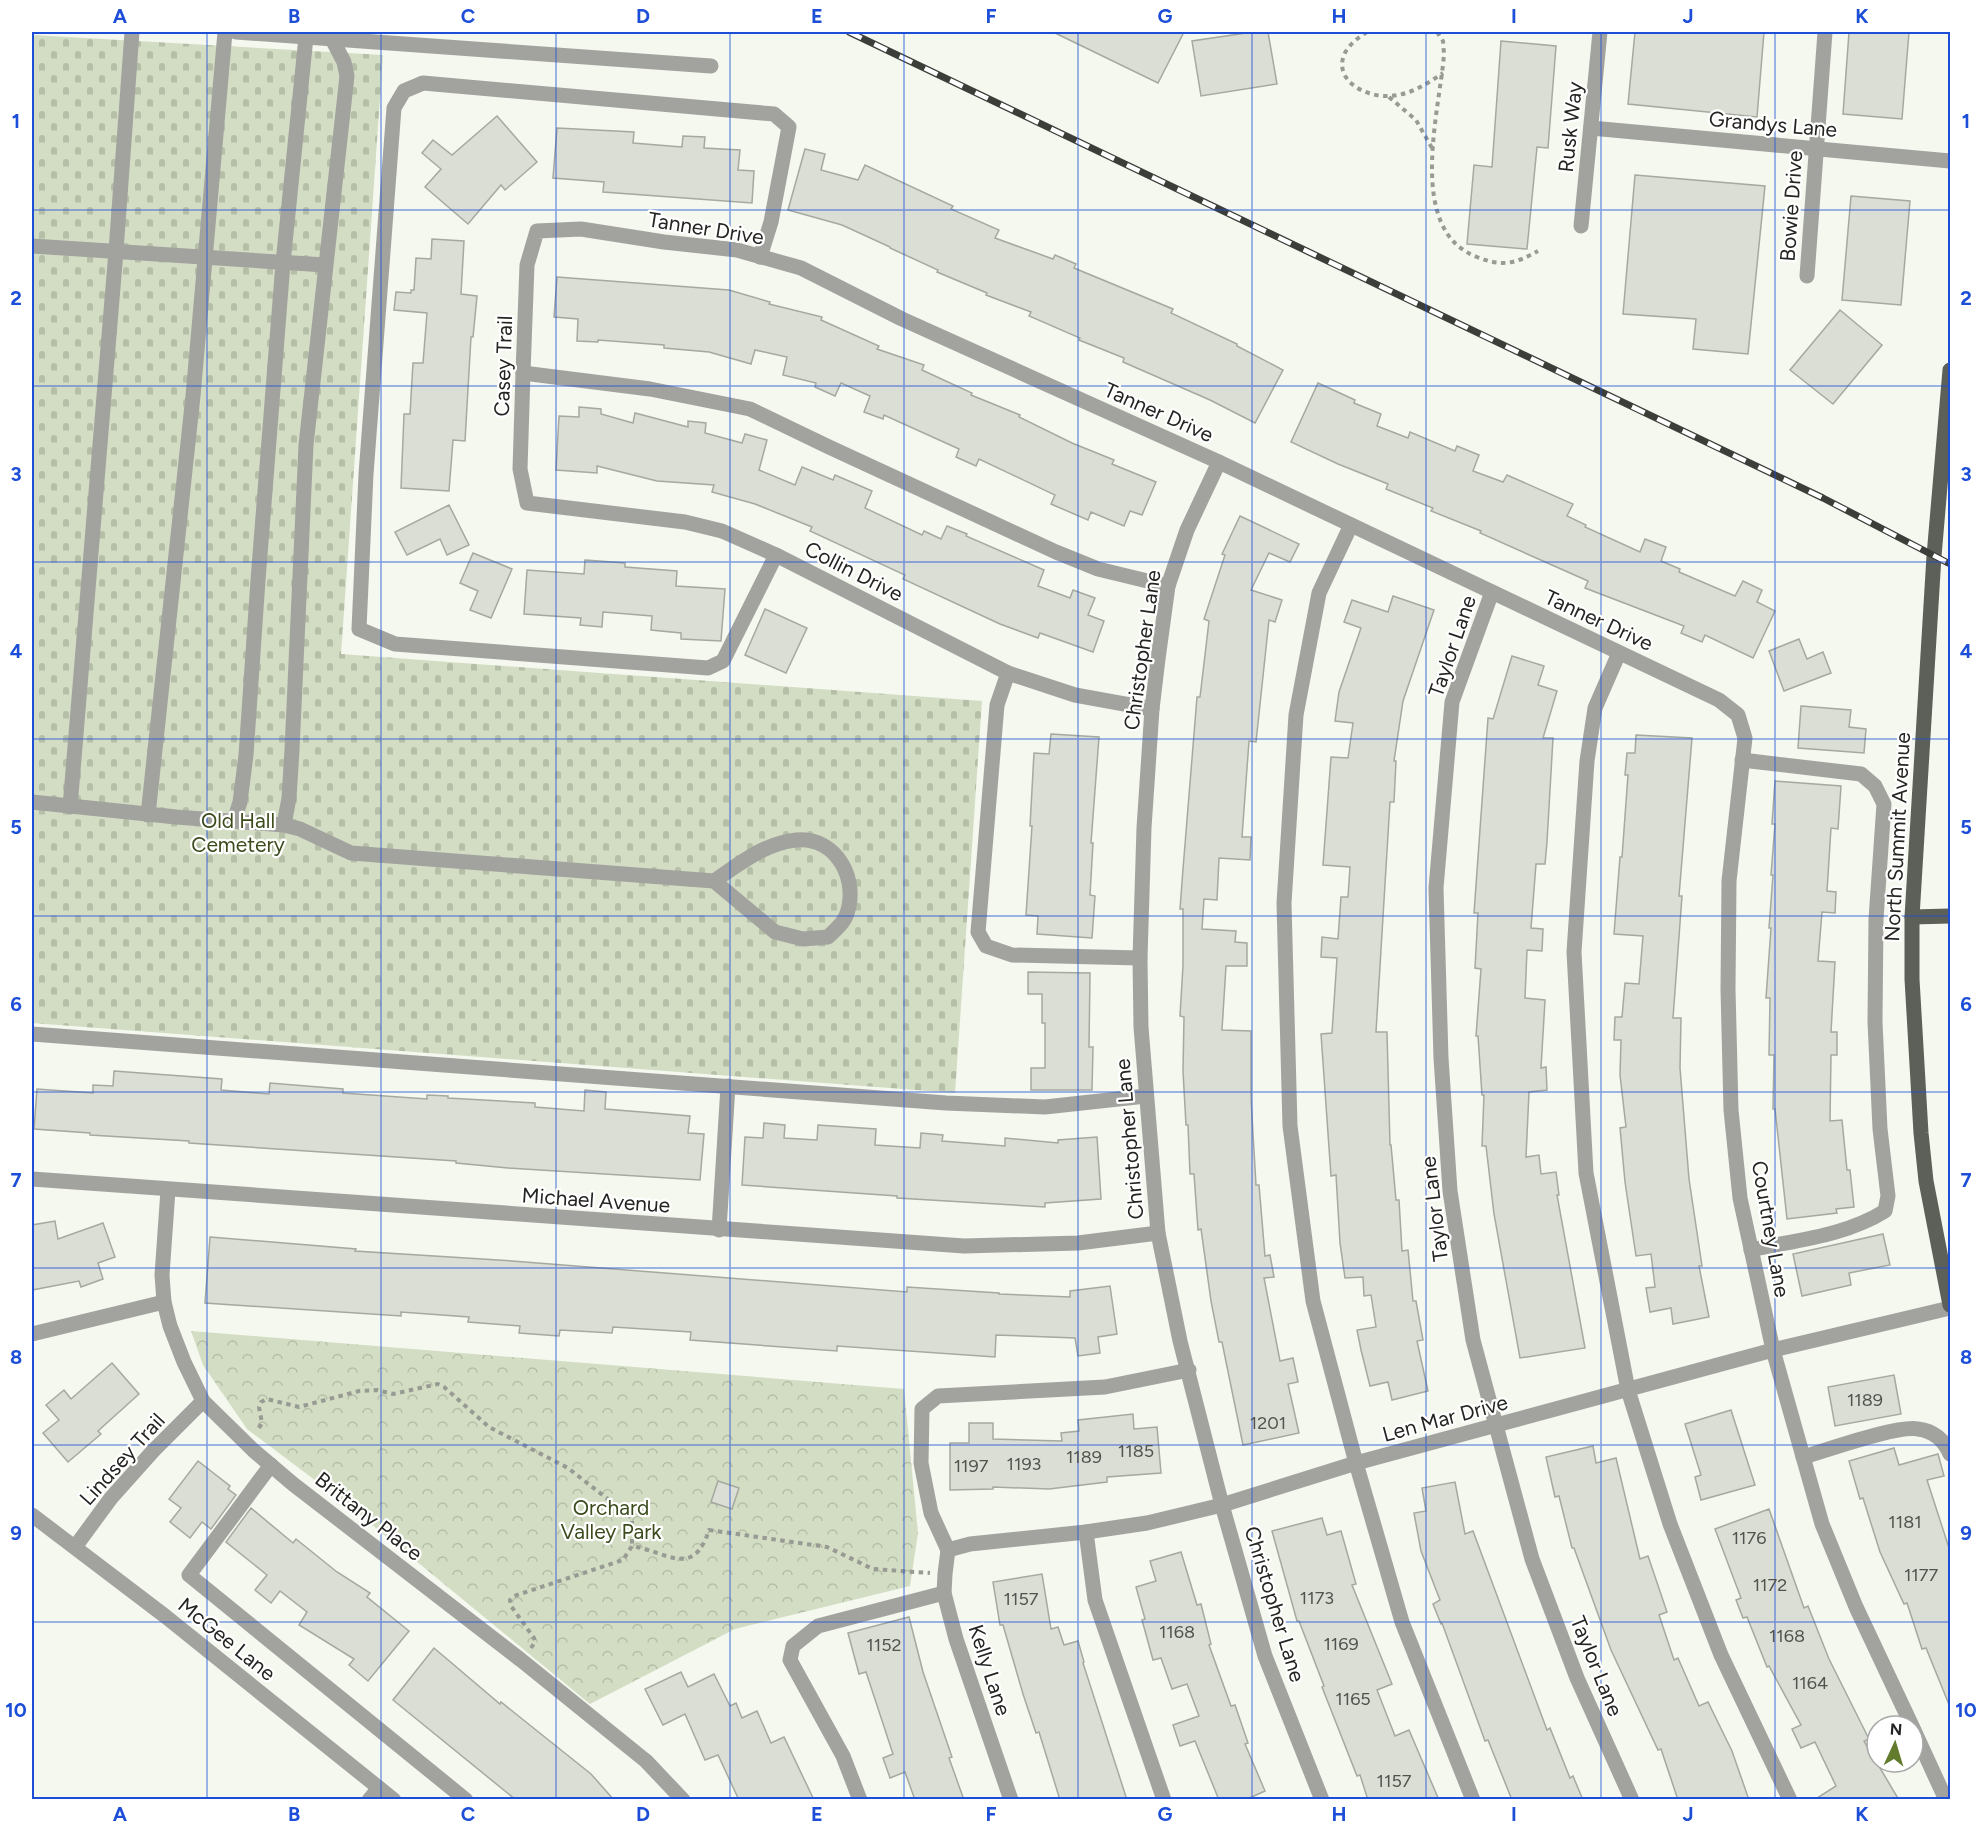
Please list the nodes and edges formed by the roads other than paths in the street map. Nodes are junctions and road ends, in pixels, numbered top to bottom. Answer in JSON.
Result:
{"nodes":[{"id":1,"x":132,"y":32,"type":"edge"},
{"id":2,"x":225,"y":32,"type":"edge"},
{"id":3,"x":236,"y":32,"type":"edge"},
{"id":4,"x":1600,"y":32,"type":"edge"},
{"id":5,"x":1825,"y":32,"type":"edge"},
{"id":6,"x":312,"y":35,"type":"edge"},
{"id":7,"x":332,"y":39,"type":"junction"},
{"id":8,"x":711,"y":66,"type":"dead end"},
{"id":9,"x":1591,"y":128,"type":"junction"},
{"id":10,"x":1815,"y":149,"type":"junction"},
{"id":11,"x":1950,"y":161,"type":"edge"},
{"id":12,"x":1581,"y":226,"type":"dead end"},
{"id":13,"x":537,"y":231,"type":"joint"},
{"id":14,"x":32,"y":246,"type":"edge"},
{"id":15,"x":116,"y":251,"type":"junction"},
{"id":16,"x":204,"y":257,"type":"junction"},
{"id":17,"x":760,"y":257,"type":"junction"},
{"id":18,"x":283,"y":262,"type":"junction"},
{"id":19,"x":325,"y":265,"type":"junction"},
{"id":20,"x":1807,"y":276,"type":"dead end"},
{"id":21,"x":1950,"y":370,"type":"edge"},
{"id":22,"x":524,"y":373,"type":"junction"},
{"id":23,"x":1219,"y":462,"type":"junction"},
{"id":24,"x":527,"y":503,"type":"joint"},
{"id":25,"x":1351,"y":525,"type":"junction"},
{"id":26,"x":776,"y":555,"type":"junction"},
{"id":27,"x":1168,"y":586,"type":"junction"},
{"id":28,"x":1492,"y":592,"type":"junction"},
{"id":29,"x":1619,"y":653,"type":"junction"},
{"id":30,"x":1008,"y":673,"type":"junction"},
{"id":31,"x":1152,"y":709,"type":"junction"},
{"id":32,"x":1738,"y":715,"type":"joint"},
{"id":33,"x":1742,"y":760,"type":"junction"},
{"id":34,"x":32,"y":802,"type":"edge"},
{"id":35,"x":70,"y":807,"type":"junction"},
{"id":36,"x":148,"y":815,"type":"junction"},
{"id":37,"x":234,"y":821,"type":"junction"},
{"id":38,"x":284,"y":825,"type":"junction"},
{"id":39,"x":714,"y":881,"type":"junction"},
{"id":40,"x":1950,"y":916,"type":"edge"},
{"id":41,"x":1912,"y":917,"type":"junction"},
{"id":42,"x":1140,"y":958,"type":"junction"},
{"id":43,"x":32,"y":1034,"type":"edge"},
{"id":44,"x":728,"y":1086,"type":"junction"},
{"id":45,"x":1146,"y":1096,"type":"junction"},
{"id":46,"x":32,"y":1179,"type":"edge"},
{"id":47,"x":168,"y":1190,"type":"junction"},
{"id":48,"x":719,"y":1230,"type":"junction"},
{"id":49,"x":1158,"y":1233,"type":"junction"},
{"id":50,"x":1751,"y":1250,"type":"junction"},
{"id":51,"x":164,"y":1302,"type":"junction"},
{"id":52,"x":1950,"y":1306,"type":"edge"},
{"id":53,"x":32,"y":1334,"type":"edge"},
{"id":54,"x":1773,"y":1350,"type":"junction"},
{"id":55,"x":1189,"y":1370,"type":"junction"},
{"id":56,"x":1628,"y":1390,"type":"junction"},
{"id":57,"x":203,"y":1401,"type":"junction"},
{"id":58,"x":1496,"y":1427,"type":"junction"},
{"id":59,"x":1950,"y":1454,"type":"edge"},
{"id":60,"x":1803,"y":1457,"type":"junction"},
{"id":61,"x":1356,"y":1463,"type":"junction"},
{"id":62,"x":271,"y":1465,"type":"junction"},
{"id":63,"x":1222,"y":1505,"type":"junction"},
{"id":64,"x":32,"y":1515,"type":"edge"},
{"id":65,"x":1086,"y":1532,"type":"junction"},
{"id":66,"x":75,"y":1547,"type":"junction"},
{"id":67,"x":948,"y":1550,"type":"junction"},
{"id":68,"x":944,"y":1593,"type":"junction"},
{"id":69,"x":1906,"y":1714,"type":"edge"},
{"id":70,"x":1925,"y":1755,"type":"edge"},
{"id":71,"x":380,"y":1788,"type":"junction"},
{"id":72,"x":369,"y":1800,"type":"edge"},
{"id":73,"x":394,"y":1800,"type":"edge"},
{"id":74,"x":466,"y":1800,"type":"edge"},
{"id":75,"x":683,"y":1800,"type":"edge"},
{"id":76,"x":860,"y":1800,"type":"edge"},
{"id":77,"x":1011,"y":1800,"type":"edge"},
{"id":78,"x":1164,"y":1800,"type":"edge"},
{"id":79,"x":1322,"y":1800,"type":"edge"},
{"id":80,"x":1473,"y":1800,"type":"edge"},
{"id":81,"x":1632,"y":1800,"type":"edge"},
{"id":82,"x":1790,"y":1800,"type":"edge"},
{"id":83,"x":1946,"y":1800,"type":"edge"}],
"edges":[{"from":1,"to":15,"type":"street"},
{"from":2,"to":16,"type":"street"},
{"from":3,"to":6,"type":"street"},
{"from":4,"to":9,"type":"street","name":"Rusk Way"},
{"from":5,"to":10,"type":"street","name":"Bowie Drive"},
{"from":6,"to":7,"type":"street"},
{"from":6,"to":18,"type":"street"},
{"from":7,"to":8,"type":"street"},
{"from":7,"to":19,"type":"street"},
{"from":9,"to":10,"type":"street","name":"Grandys Lane"},
{"from":9,"to":12,"type":"street","name":"Rusk Way"},
{"from":10,"to":11,"type":"street","name":"Grandys Lane"},
{"from":10,"to":20,"type":"street","name":"Bowie Drive"},
{"from":13,"to":17,"type":"street","name":"Tanner Drive"},
{"from":13,"to":22,"type":"street","name":"Casey Trail"},
{"from":14,"to":15,"type":"street"},
{"from":15,"to":16,"type":"street"},
{"from":15,"to":35,"type":"street"},
{"from":16,"to":18,"type":"street"},
{"from":16,"to":36,"type":"street"},
{"from":17,"to":23,"type":"street","name":"Tanner Drive"},
{"from":17,"to":26,"type":"street"},
{"from":18,"to":19,"type":"street"},
{"from":18,"to":37,"type":"street"},
{"from":19,"to":38,"type":"street"},
{"from":21,"to":41,"type":"main road","name":"North Summit Avenue"},
{"from":22,"to":24,"type":"street","name":"Casey Trail"},
{"from":22,"to":27,"type":"street"},
{"from":23,"to":25,"type":"street","name":"Tanner Drive"},
{"from":23,"to":27,"type":"street","name":"Christopher Lane"},
{"from":24,"to":26,"type":"street","name":"Collin Drive"},
{"from":25,"to":28,"type":"street","name":"Tanner Drive"},
{"from":25,"to":61,"type":"street"},
{"from":26,"to":30,"type":"street","name":"Collin Drive"},
{"from":27,"to":31,"type":"street","name":"Christopher Lane"},
{"from":28,"to":29,"type":"street","name":"Tanner Drive"},
{"from":28,"to":58,"type":"street","name":"Taylor Lane"},
{"from":29,"to":32,"type":"street","name":"Tanner Drive"},
{"from":29,"to":56,"type":"street"},
{"from":30,"to":31,"type":"street","name":"Collin Drive"},
{"from":30,"to":42,"type":"street"},
{"from":31,"to":42,"type":"street","name":"Christopher Lane"},
{"from":32,"to":33,"type":"street","name":"Courtney Lane"},
{"from":33,"to":50,"type":"street","name":"Courtney Lane"},
{"from":33,"to":50,"type":"street"},
{"from":34,"to":35,"type":"street"},
{"from":35,"to":36,"type":"street"},
{"from":36,"to":37,"type":"street"},
{"from":37,"to":38,"type":"street"},
{"from":38,"to":39,"type":"street"},
{"from":39,"to":39,"type":"street"},
{"from":40,"to":41,"type":"main road"},
{"from":41,"to":52,"type":"main road","name":"North Summit Avenue"},
{"from":42,"to":45,"type":"street","name":"Christopher Lane"},
{"from":43,"to":44,"type":"street"},
{"from":44,"to":45,"type":"street"},
{"from":44,"to":48,"type":"street"},
{"from":45,"to":49,"type":"street","name":"Christopher Lane"},
{"from":46,"to":47,"type":"street","name":"Michael Avenue"},
{"from":47,"to":48,"type":"street","name":"Michael Avenue"},
{"from":47,"to":51,"type":"street","name":"Brittany Place"},
{"from":48,"to":49,"type":"street","name":"Michael Avenue"},
{"from":49,"to":55,"type":"street","name":"Christopher Lane"},
{"from":50,"to":54,"type":"street","name":"Courtney Lane"},
{"from":51,"to":53,"type":"street"},
{"from":51,"to":57,"type":"street","name":"Brittany Place"},
{"from":52,"to":54,"type":"street","name":"Len Mar Drive"},
{"from":54,"to":56,"type":"street","name":"Len Mar Drive"},
{"from":54,"to":60,"type":"street","name":"Courtney Lane"},
{"from":55,"to":63,"type":"street","name":"Christopher Lane"},
{"from":55,"to":67,"type":"street"},
{"from":56,"to":58,"type":"street","name":"Len Mar Drive"},
{"from":56,"to":82,"type":"street"},
{"from":57,"to":62,"type":"street","name":"Brittany Place"},
{"from":57,"to":66,"type":"street","name":"Lindsey Trail"},
{"from":58,"to":61,"type":"street","name":"Len Mar Drive"},
{"from":58,"to":81,"type":"street","name":"Taylor Lane"},
{"from":59,"to":60,"type":"street"},
{"from":60,"to":69,"type":"street","name":"Courtney Lane"},
{"from":61,"to":63,"type":"street","name":"Len Mar Drive"},
{"from":61,"to":80,"type":"street"},
{"from":62,"to":74,"type":"street"},
{"from":62,"to":75,"type":"street","name":"Brittany Place"},
{"from":63,"to":65,"type":"street","name":"Len Mar Drive"},
{"from":63,"to":79,"type":"street","name":"Christopher Lane"},
{"from":64,"to":66,"type":"street","name":"McGee Lane"},
{"from":65,"to":67,"type":"street","name":"Len Mar Drive"},
{"from":65,"to":78,"type":"street"},
{"from":66,"to":71,"type":"street","name":"McGee Lane"},
{"from":67,"to":68,"type":"street","name":"Kelly Lane"},
{"from":68,"to":76,"type":"street"},
{"from":68,"to":77,"type":"street","name":"Kelly Lane"},
{"from":70,"to":83,"type":"street","name":"Courtney Lane"},
{"from":71,"to":72,"type":"street"},
{"from":71,"to":73,"type":"street","name":"McGee Lane"}]}
